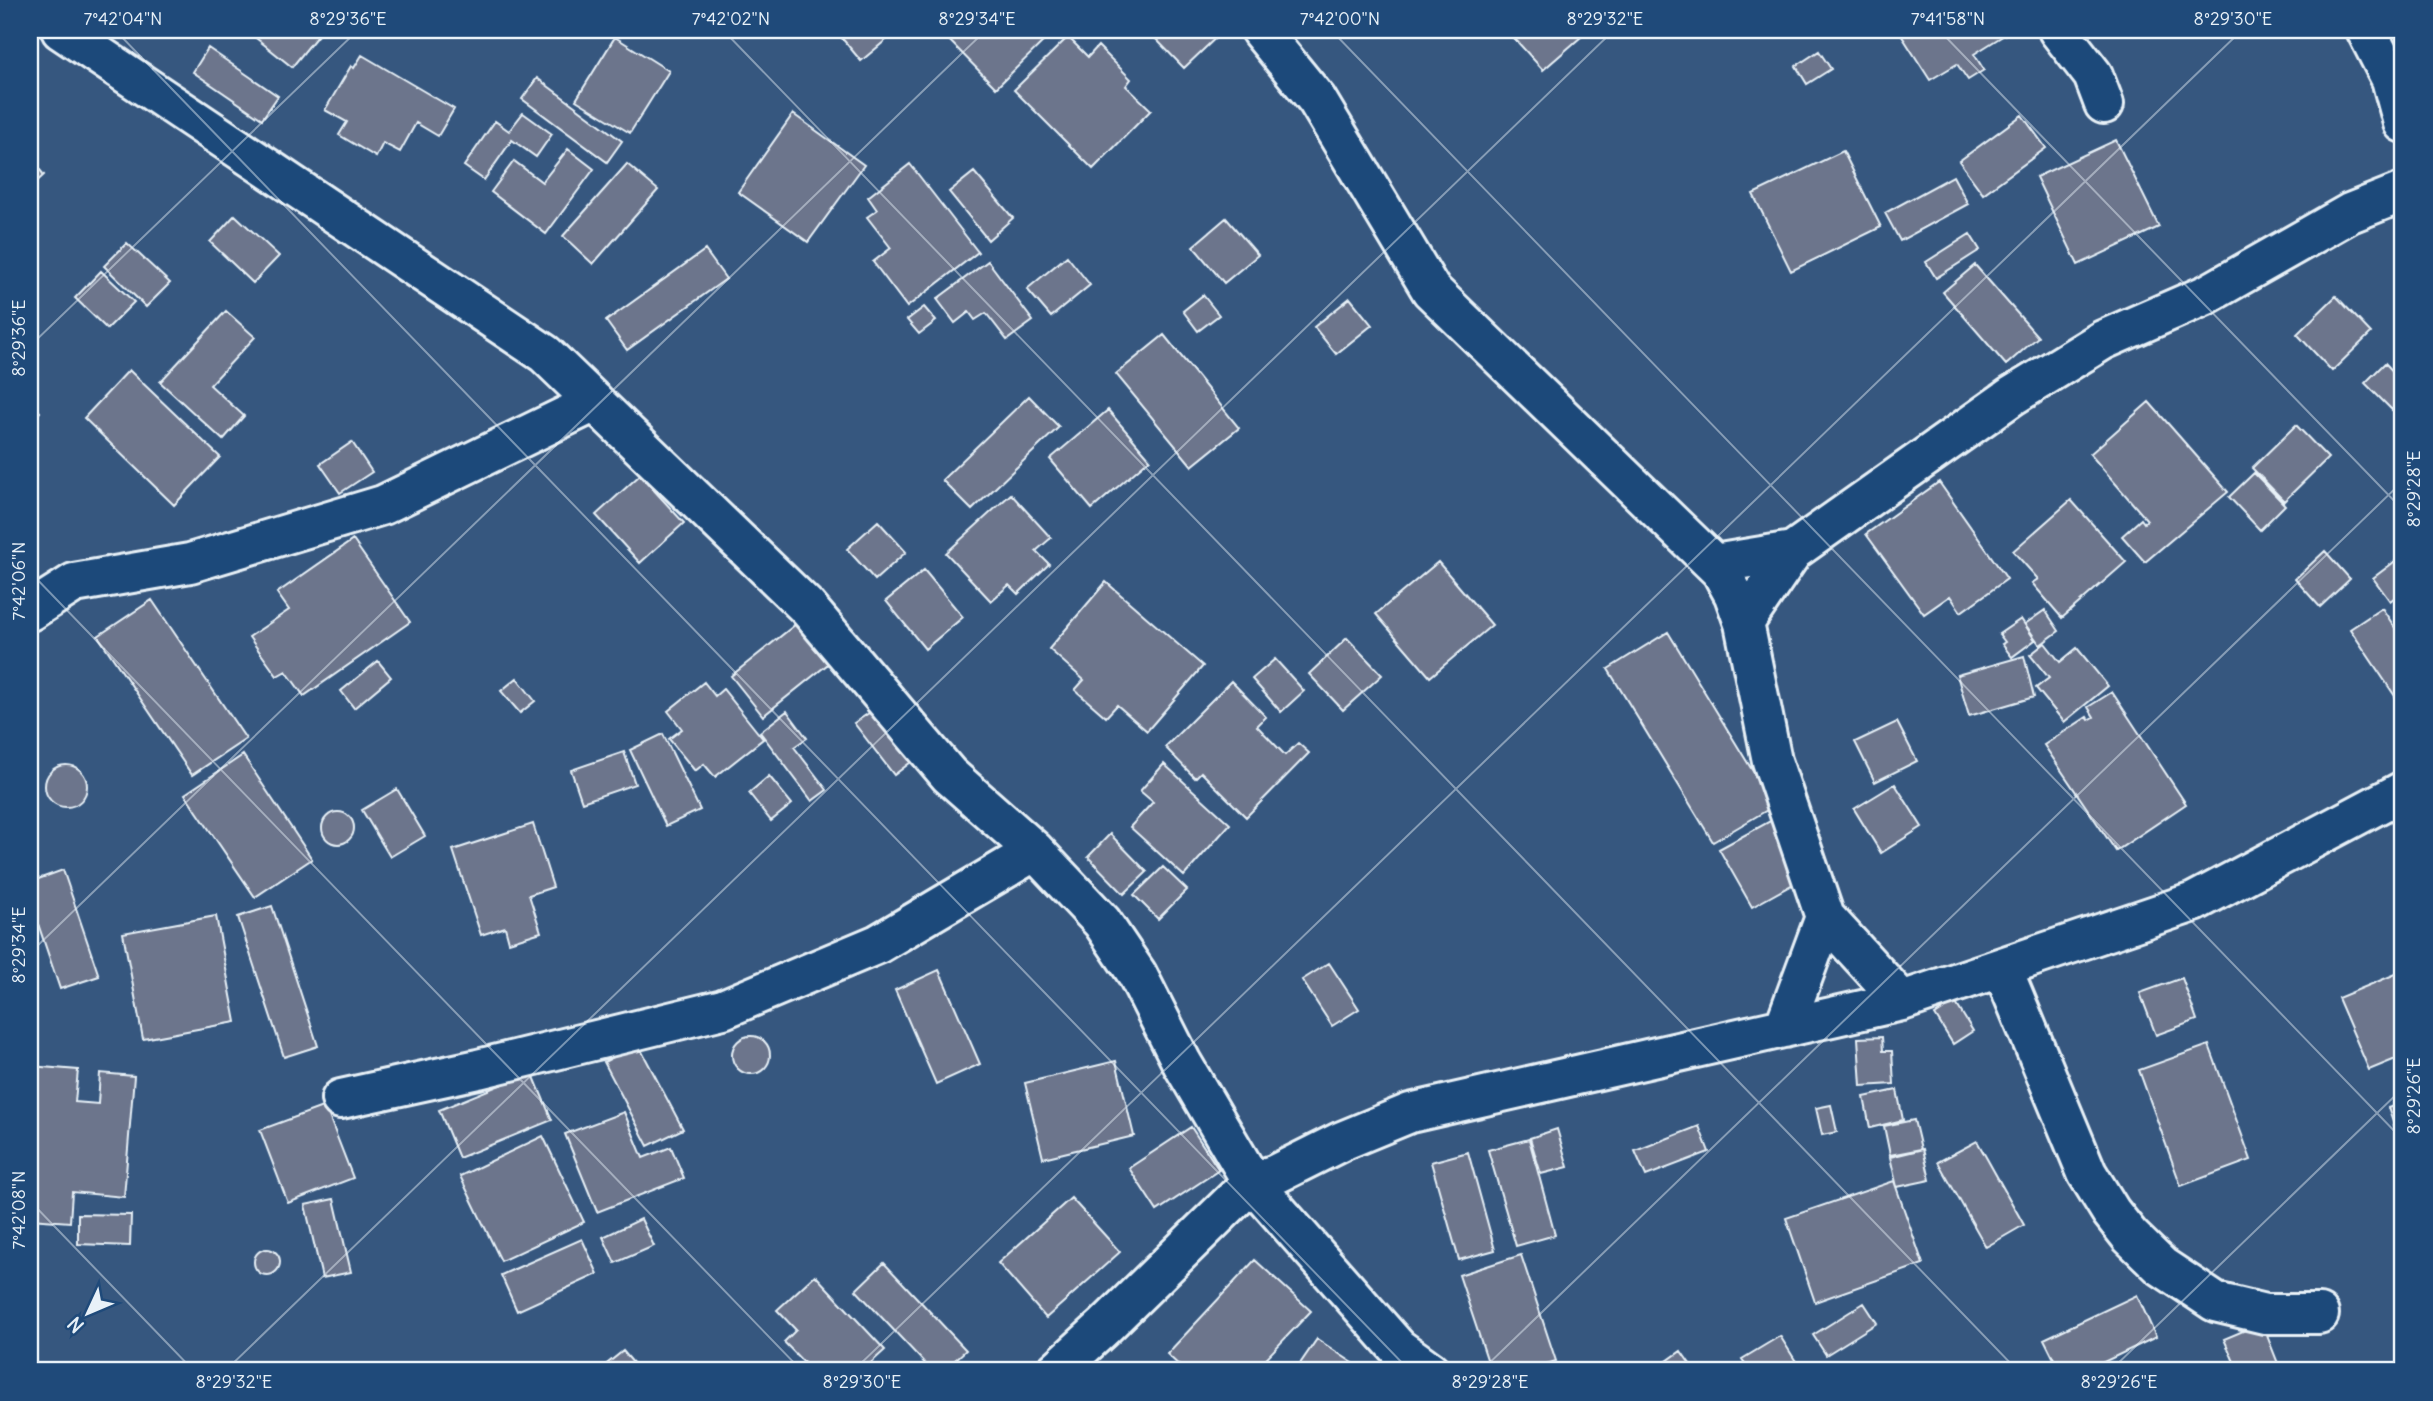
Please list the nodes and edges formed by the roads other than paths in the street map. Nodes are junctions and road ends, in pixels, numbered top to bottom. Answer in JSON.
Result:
{"nodes":[{"id":1,"x":61,"y":30,"type":"edge"},
{"id":2,"x":1260,"y":30,"type":"edge"},
{"id":3,"x":2058,"y":30,"type":"edge"},
{"id":4,"x":2366,"y":30,"type":"edge"},
{"id":5,"x":2104,"y":104,"type":"dead end"},
{"id":6,"x":2403,"y":123,"type":"edge"},
{"id":7,"x":2403,"y":192,"type":"edge"},
{"id":8,"x":595,"y":402,"type":"junction"},
{"id":9,"x":1793,"y":551,"type":"junction"},
{"id":10,"x":1713,"y":564,"type":"junction"},
{"id":11,"x":30,"y":611,"type":"edge"},
{"id":12,"x":1744,"y":623,"type":"junction"},
{"id":13,"x":2403,"y":791,"type":"edge"},
{"id":14,"x":1035,"y":851,"type":"junction"},
{"id":15,"x":1825,"y":917,"type":"junction"},
{"id":16,"x":2003,"y":968,"type":"junction"},
{"id":17,"x":1902,"y":1001,"type":"junction"},
{"id":18,"x":1784,"y":1028,"type":"junction"},
{"id":19,"x":341,"y":1099,"type":"dead end"},
{"id":20,"x":1252,"y":1182,"type":"junction"},
{"id":21,"x":2319,"y":1314,"type":"dead end"},
{"id":22,"x":1056,"y":1371,"type":"edge"},
{"id":23,"x":1430,"y":1371,"type":"edge"}],
"edges":[{"from":1,"to":8,"type":"street"},
{"from":2,"to":10,"type":"street"},
{"from":3,"to":5,"type":"street"},
{"from":4,"to":6,"type":"street"},
{"from":7,"to":9,"type":"street"},
{"from":8,"to":11,"type":"street"},
{"from":8,"to":14,"type":"street"},
{"from":9,"to":10,"type":"street"},
{"from":9,"to":12,"type":"street"},
{"from":10,"to":12,"type":"street"},
{"from":12,"to":15,"type":"street"},
{"from":13,"to":16,"type":"street"},
{"from":14,"to":19,"type":"street"},
{"from":14,"to":20,"type":"street"},
{"from":15,"to":17,"type":"street"},
{"from":15,"to":18,"type":"street"},
{"from":16,"to":17,"type":"street"},
{"from":16,"to":21,"type":"street"},
{"from":17,"to":18,"type":"street"},
{"from":18,"to":20,"type":"street"},
{"from":20,"to":22,"type":"street"},
{"from":20,"to":23,"type":"street"}]}
